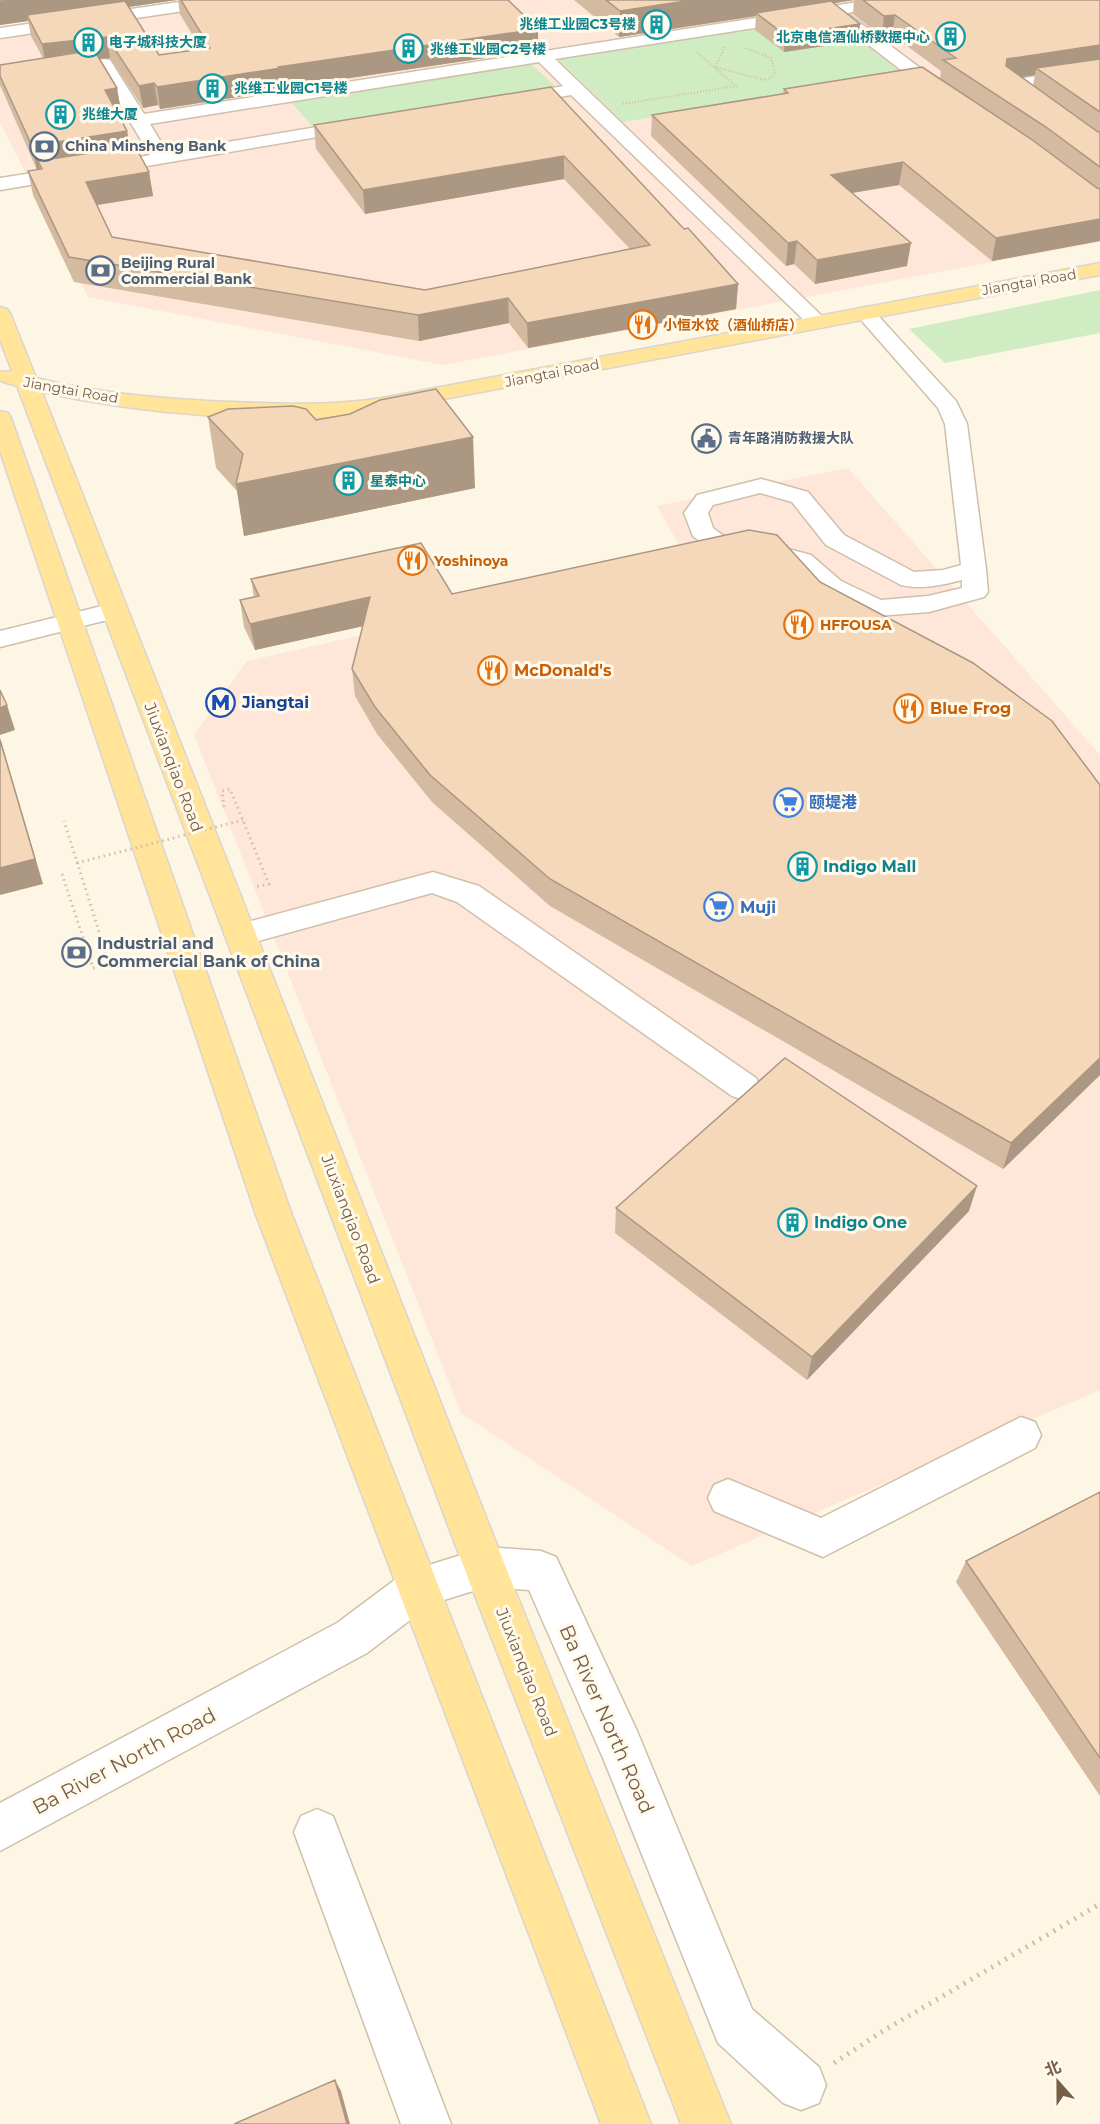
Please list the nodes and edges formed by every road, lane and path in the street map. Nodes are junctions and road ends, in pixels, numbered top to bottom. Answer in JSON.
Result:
{"nodes":[{"id":1,"x":225,"y":0,"type":"edge"},
{"id":2,"x":900,"y":0,"type":"edge"},
{"id":3,"x":833,"y":10,"type":"junction"},
{"id":4,"x":0,"y":33,"type":"edge"},
{"id":5,"x":734,"y":45,"type":"dead end"},
{"id":6,"x":696,"y":51,"type":"dead end"},
{"id":7,"x":541,"y":55,"type":"junction"},
{"id":8,"x":715,"y":67,"type":"junction"},
{"id":9,"x":1100,"y":72,"type":"edge"},
{"id":10,"x":0,"y":79,"type":"edge"},
{"id":11,"x":922,"y":80,"type":"junction"},
{"id":12,"x":899,"y":83,"type":"edge"},
{"id":13,"x":575,"y":90,"type":"junction"},
{"id":14,"x":282,"y":98,"type":"junction"},
{"id":15,"x":494,"y":103,"type":"edge"},
{"id":16,"x":959,"y":105,"type":"edge"},
{"id":17,"x":597,"y":109,"type":"junction"},
{"id":18,"x":139,"y":120,"type":"junction"},
{"id":19,"x":378,"y":122,"type":"edge"},
{"id":20,"x":643,"y":126,"type":"dead end"},
{"id":21,"x":620,"y":130,"type":"junction"},
{"id":22,"x":309,"y":134,"type":"junction"},
{"id":23,"x":1100,"y":148,"type":"edge"},
{"id":24,"x":161,"y":158,"type":"junction"},
{"id":25,"x":127,"y":164,"type":"edge"},
{"id":26,"x":93,"y":169,"type":"edge"},
{"id":27,"x":0,"y":184,"type":"edge"},
{"id":28,"x":1100,"y":269,"type":"edge"},
{"id":29,"x":0,"y":313,"type":"edge"},
{"id":30,"x":865,"y":313,"type":"junction"},
{"id":31,"x":817,"y":322,"type":"junction"},
{"id":32,"x":0,"y":375,"type":"edge"},
{"id":33,"x":26,"y":382,"type":"junction"},
{"id":34,"x":0,"y":418,"type":"edge"},
{"id":35,"x":974,"y":568,"type":"junction"},
{"id":36,"x":114,"y":611,"type":"junction"},
{"id":37,"x":71,"y":621,"type":"junction"},
{"id":38,"x":0,"y":639,"type":"edge"},
{"id":39,"x":224,"y":807,"type":"dead end"},
{"id":40,"x":243,"y":820,"type":"junction"},
{"id":41,"x":64,"y":821,"type":"dead end"},
{"id":42,"x":77,"y":863,"type":"junction"},
{"id":43,"x":62,"y":874,"type":"dead end"},
{"id":44,"x":251,"y":878,"type":"dead end"},
{"id":45,"x":240,"y":935,"type":"junction"},
{"id":46,"x":744,"y":1087,"type":"dead end"},
{"id":47,"x":1021,"y":1435,"type":"dead end"},
{"id":48,"x":728,"y":1498,"type":"dead end"},
{"id":49,"x":486,"y":1567,"type":"junction"},
{"id":50,"x":419,"y":1587,"type":"junction"},
{"id":51,"x":0,"y":1828,"type":"edge"},
{"id":52,"x":317,"y":1832,"type":"dead end"},
{"id":53,"x":1100,"y":1904,"type":"edge"},
{"id":54,"x":801,"y":2085,"type":"joint"},
{"id":55,"x":426,"y":2124,"type":"edge"},
{"id":56,"x":626,"y":2124,"type":"edge"},
{"id":57,"x":706,"y":2124,"type":"edge"}],
"edges":[{"from":1,"to":4,"type":"street"},
{"from":2,"to":3,"type":"street"},
{"from":3,"to":7,"type":"street"},
{"from":3,"to":11,"type":"street"},
{"from":5,"to":8,"type":"path"},
{"from":6,"to":8,"type":"path"},
{"from":7,"to":13,"type":"street"},
{"from":7,"to":14,"type":"street"},
{"from":8,"to":17,"type":"path"},
{"from":9,"to":23,"type":"street"},
{"from":10,"to":18,"type":"street"},
{"from":11,"to":12,"type":"street"},
{"from":11,"to":16,"type":"street"},
{"from":13,"to":15,"type":"street"},
{"from":13,"to":17,"type":"street"},
{"from":14,"to":18,"type":"street"},
{"from":14,"to":22,"type":"street"},
{"from":17,"to":21,"type":"street"},
{"from":18,"to":24,"type":"street"},
{"from":19,"to":22,"type":"street"},
{"from":20,"to":21,"type":"street"},
{"from":21,"to":31,"type":"street"},
{"from":22,"to":24,"type":"street"},
{"from":24,"to":25,"type":"street"},
{"from":26,"to":27,"type":"street"},
{"from":28,"to":30,"type":"main road","name":"Jiangtai Road"},
{"from":29,"to":33,"type":"main road","name":"Jiuxianqiao Road"},
{"from":30,"to":31,"type":"main road","name":"Jiangtai Road"},
{"from":30,"to":35,"type":"street"},
{"from":31,"to":33,"type":"main road","name":"Jiangtai Road"},
{"from":32,"to":33,"type":"main road","name":"Jiangtai Road"},
{"from":33,"to":36,"type":"main road","name":"Jiuxianqiao Road"},
{"from":34,"to":37,"type":"main road"},
{"from":35,"to":35,"type":"street"},
{"from":36,"to":37,"type":"street"},
{"from":36,"to":45,"type":"main road","name":"Jiuxianqiao Road"},
{"from":37,"to":38,"type":"street"},
{"from":37,"to":50,"type":"main road"},
{"from":39,"to":40,"type":"path"},
{"from":40,"to":42,"type":"path","bridge":true},
{"from":40,"to":44,"type":"path"},
{"from":41,"to":42,"type":"path"},
{"from":42,"to":43,"type":"path"},
{"from":45,"to":46,"type":"street"},
{"from":45,"to":49,"type":"main road","name":"Jiuxianqiao Road"},
{"from":47,"to":48,"type":"street"},
{"from":49,"to":50,"type":"street","name":"Ba River North Road"},
{"from":49,"to":54,"type":"street","name":"Ba River North Road"},
{"from":49,"to":57,"type":"main road","name":"Jiuxianqiao Road"},
{"from":50,"to":51,"type":"street","name":"Ba River North Road"},
{"from":50,"to":56,"type":"main road"},
{"from":52,"to":55,"type":"street"},
{"from":53,"to":54,"type":"path"}]}
